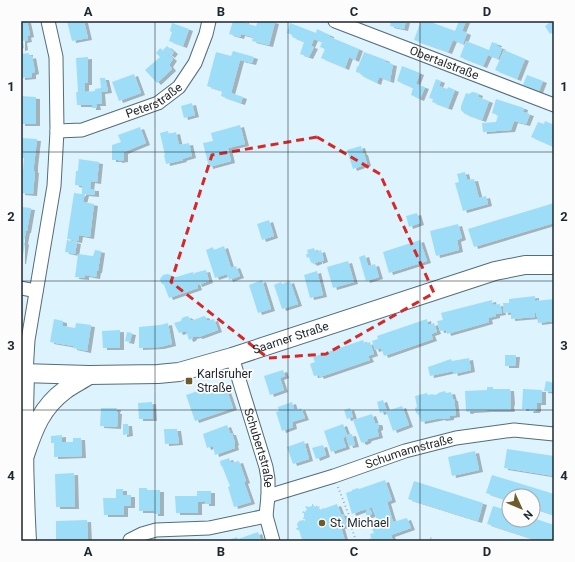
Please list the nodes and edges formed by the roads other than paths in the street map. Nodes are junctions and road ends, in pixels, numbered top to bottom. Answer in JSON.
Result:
{"nodes":[{"id":1,"x":48,"y":21,"type":"edge"},
{"id":2,"x":209,"y":21,"type":"edge"},
{"id":3,"x":335,"y":21,"type":"edge"},
{"id":4,"x":554,"y":105,"type":"edge"},
{"id":5,"x":57,"y":131,"type":"junction"},
{"id":6,"x":554,"y":265,"type":"edge"},
{"id":7,"x":21,"y":288,"type":"edge"},
{"id":8,"x":36,"y":291,"type":"junction"},
{"id":9,"x":232,"y":357,"type":"junction"},
{"id":10,"x":24,"y":373,"type":"edge"},
{"id":11,"x":90,"y":375,"type":"junction"},
{"id":12,"x":554,"y":434,"type":"edge"},
{"id":13,"x":23,"y":441,"type":"edge"},
{"id":14,"x":268,"y":496,"type":"junction"},
{"id":15,"x":266,"y":516,"type":"junction"},
{"id":16,"x":130,"y":540,"type":"dead end"},
{"id":17,"x":28,"y":541,"type":"edge"},
{"id":18,"x":273,"y":541,"type":"edge"}],
"edges":[{"from":1,"to":5,"type":"street"},
{"from":2,"to":5,"type":"street","name":"Peterstraße"},
{"from":3,"to":4,"type":"street","name":"Obertalstraße"},
{"from":5,"to":8,"type":"street"},
{"from":6,"to":9,"type":"main road","name":"Saarner Straße"},
{"from":7,"to":8,"type":"street"},
{"from":8,"to":10,"type":"street"},
{"from":9,"to":11,"type":"main road","name":"Saarner Straße"},
{"from":9,"to":14,"type":"street","name":"Schubertstraße"},
{"from":10,"to":11,"type":"main road","name":"Saarner Straße"},
{"from":10,"to":13,"type":"street"},
{"from":11,"to":13,"type":"main road"},
{"from":12,"to":14,"type":"street","name":"Schumannstraße"},
{"from":13,"to":17,"type":"street"},
{"from":14,"to":15,"type":"street","name":"Schubertstraße"},
{"from":15,"to":16,"type":"street"},
{"from":15,"to":18,"type":"street","name":"Schubertstraße"}]}
